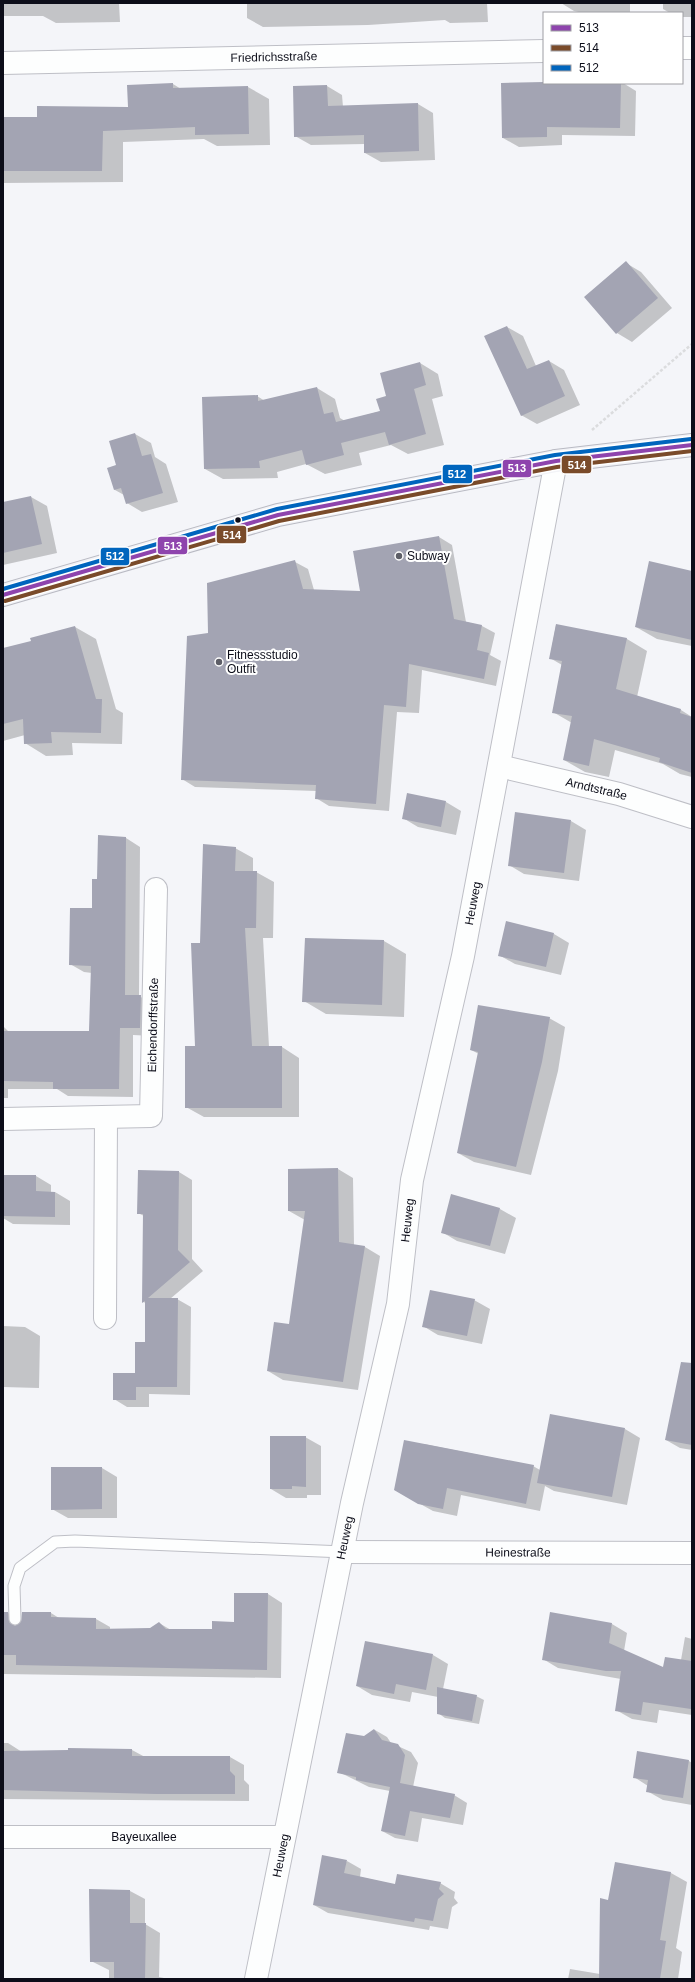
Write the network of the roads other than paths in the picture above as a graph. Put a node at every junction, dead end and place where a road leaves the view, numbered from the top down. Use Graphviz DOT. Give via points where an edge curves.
graph roads {
  1 [pos="543,52"];
  2 [pos="3,63"];
  3 [pos="692,446"];
  4 [pos="556,461"];
  5 [pos="3,595"];
  6 [pos="499,766"];
  7 [pos="692,817"];
  8 [pos="156,889"];
  9 [pos="106,1117"];
  10 [pos="3,1119"];
  11 [pos="105,1318"];
  12 [pos="344,1552"];
  13 [pos="692,1553"];
  14 [pos="15,1619"];
  15 [pos="3,1837"];
  16 [pos="284,1837"];
  17 [pos="256,1979"];
  1 -- 2 [label="street, Friedrichsstraße"];
  3 -- 4 [label="main road"];
  4 -- 5 [label="main road" via="278,515"];
  4 -- 6 [label="street, Heuweg"];
  6 -- 7 [label="street, Arndtstraße" via="619,794"];
  6 -- 12 [label="street, Heuweg" via="462,956 412,1180 398,1304 352,1504"];
  8 -- 9 [label="street, Eichendorffstraße" via="151,1116"];
  9 -- 10 [label="street, Eichendorffstraße"];
  9 -- 11 [label="street"];
  12 -- 13 [label="street, Heinestraße"];
  12 -- 14 [label="lane" via="55,1542 20,1568 14,1586"];
  12 -- 16 [label="street, Heuweg"];
  15 -- 16 [label="street, Bayeuxallee"];
  16 -- 17 [label="street, Heuweg"];
}
